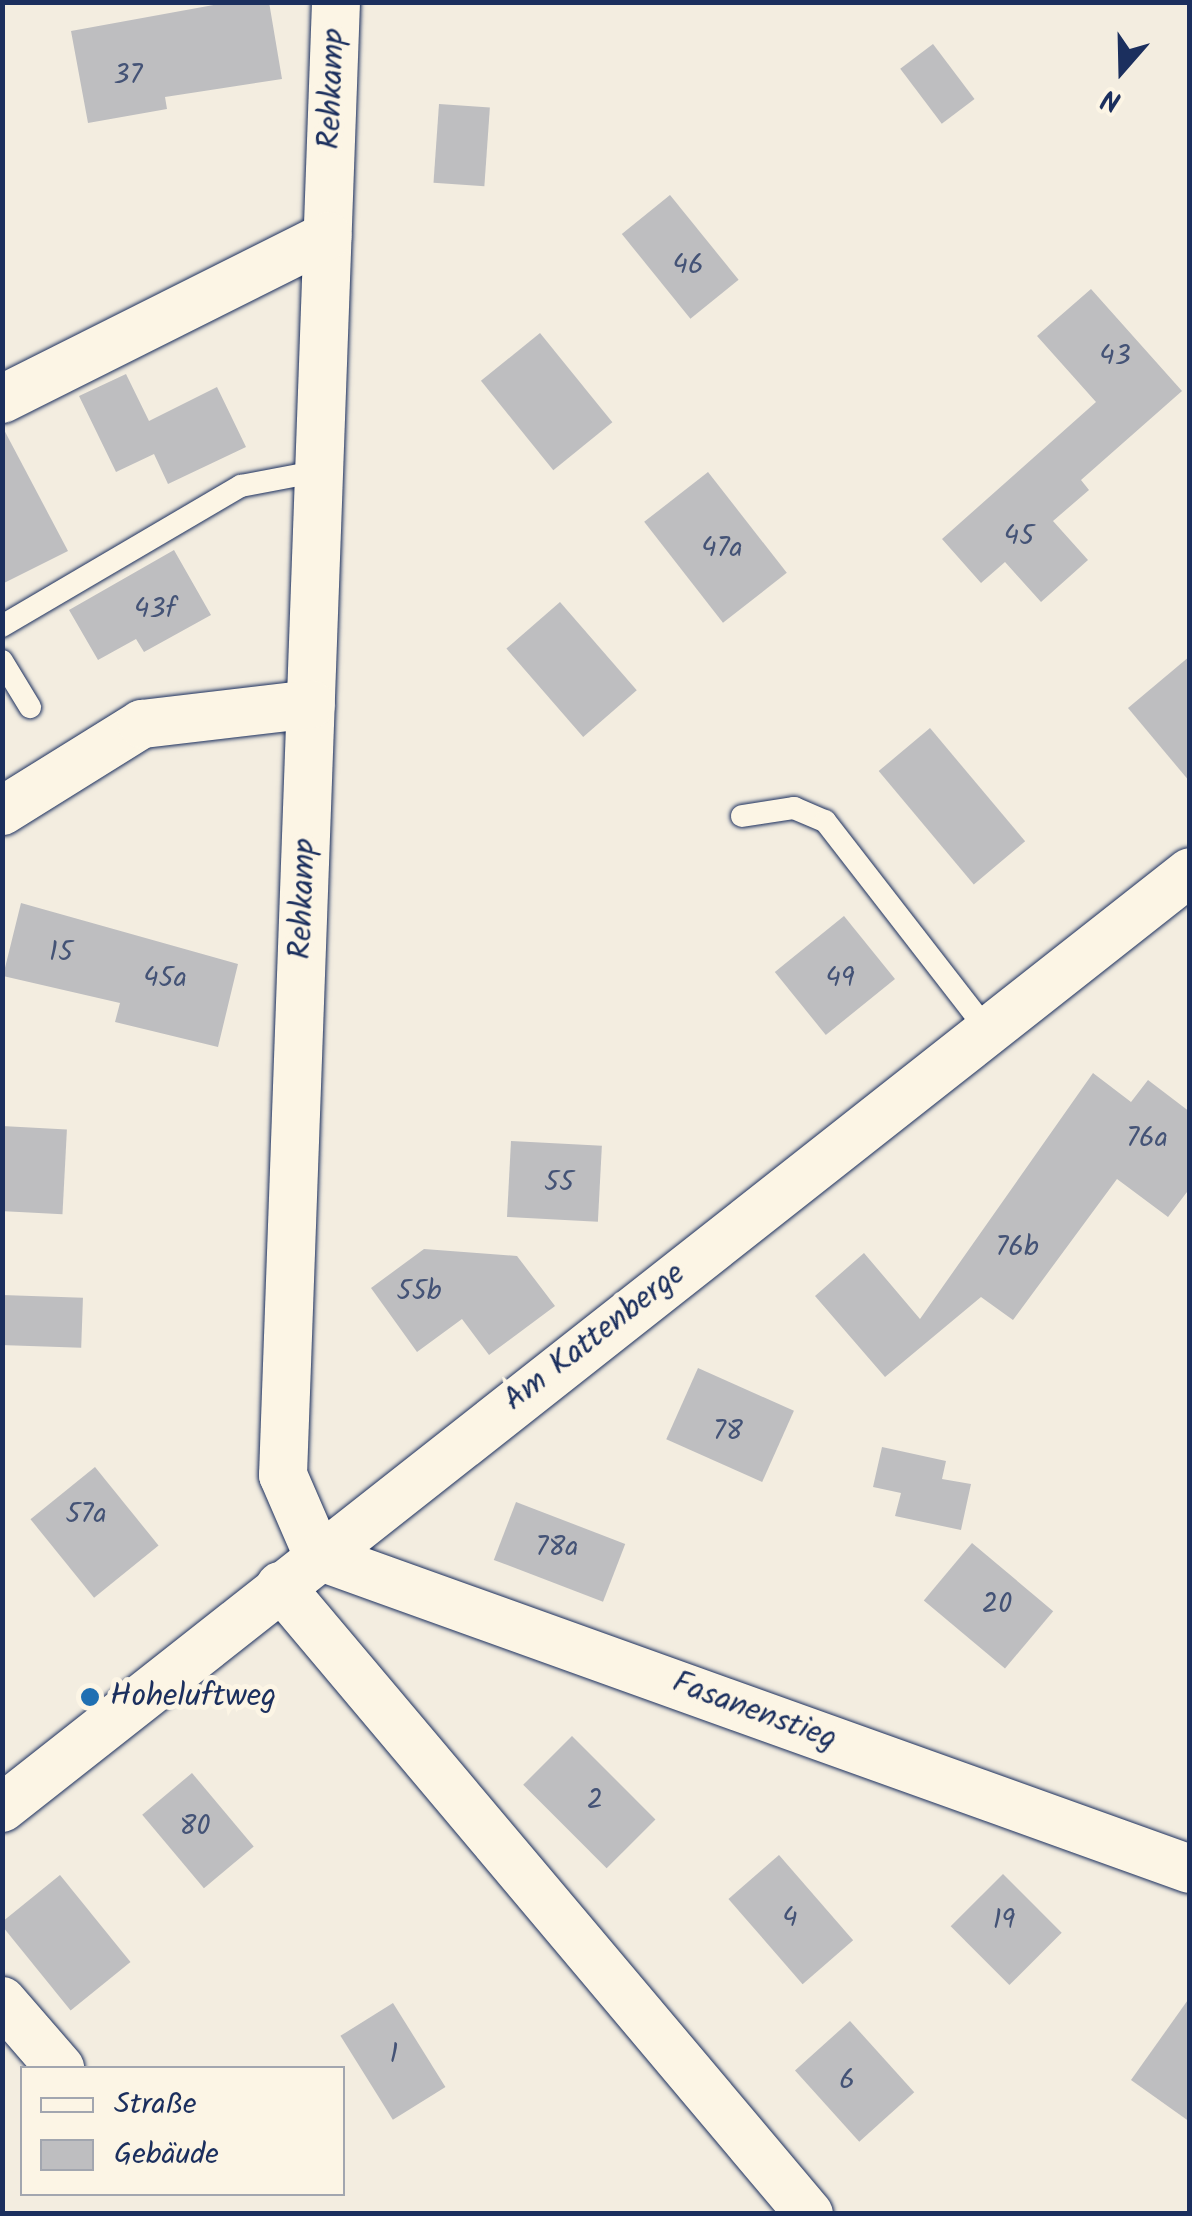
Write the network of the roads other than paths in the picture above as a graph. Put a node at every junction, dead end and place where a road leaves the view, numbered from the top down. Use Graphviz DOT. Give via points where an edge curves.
graph roads {
  1 [pos="336,2"];
  2 [pos="328,236"];
  3 [pos="2,399"];
  4 [pos="320,471"];
  5 [pos="2,626"];
  6 [pos="2,661"];
  7 [pos="311,704"];
  8 [pos="30,707"];
  9 [pos="2,811"];
  10 [pos="742,816"];
  11 [pos="1190,872"];
  12 [pos="987,1030"];
  13 [pos="318,1556"];
  14 [pos="280,1586"];
  15 [pos="2,1808"];
  16 [pos="1190,1869"];
  17 [pos="2,2001"];
  18 [pos="58,2066"];
  19 [pos="809,2214"];
  1 -- 2 [label="street, Rehkamp"];
  2 -- 3 [label="street"];
  2 -- 4 [label="street, Rehkamp"];
  4 -- 5 [label="lane" via="241,486"];
  4 -- 7 [label="street, Rehkamp"];
  6 -- 8 [label="lane"];
  7 -- 9 [label="street" via="142,724"];
  7 -- 13 [label="street, Rehkamp" via="284,1475"];
  10 -- 12 [label="lane" via="794,808 825,821"];
  11 -- 12 [label="street, Am Kattenberge"];
  12 -- 13 [label="street, Am Kattenberge"];
  13 -- 14 [label="street, Am Kattenberge"];
  13 -- 16 [label="street, Fasanenstieg"];
  14 -- 15 [label="street, Am Kattenberge"];
  14 -- 19 [label="street"];
  17 -- 18 [label="street"];
}
